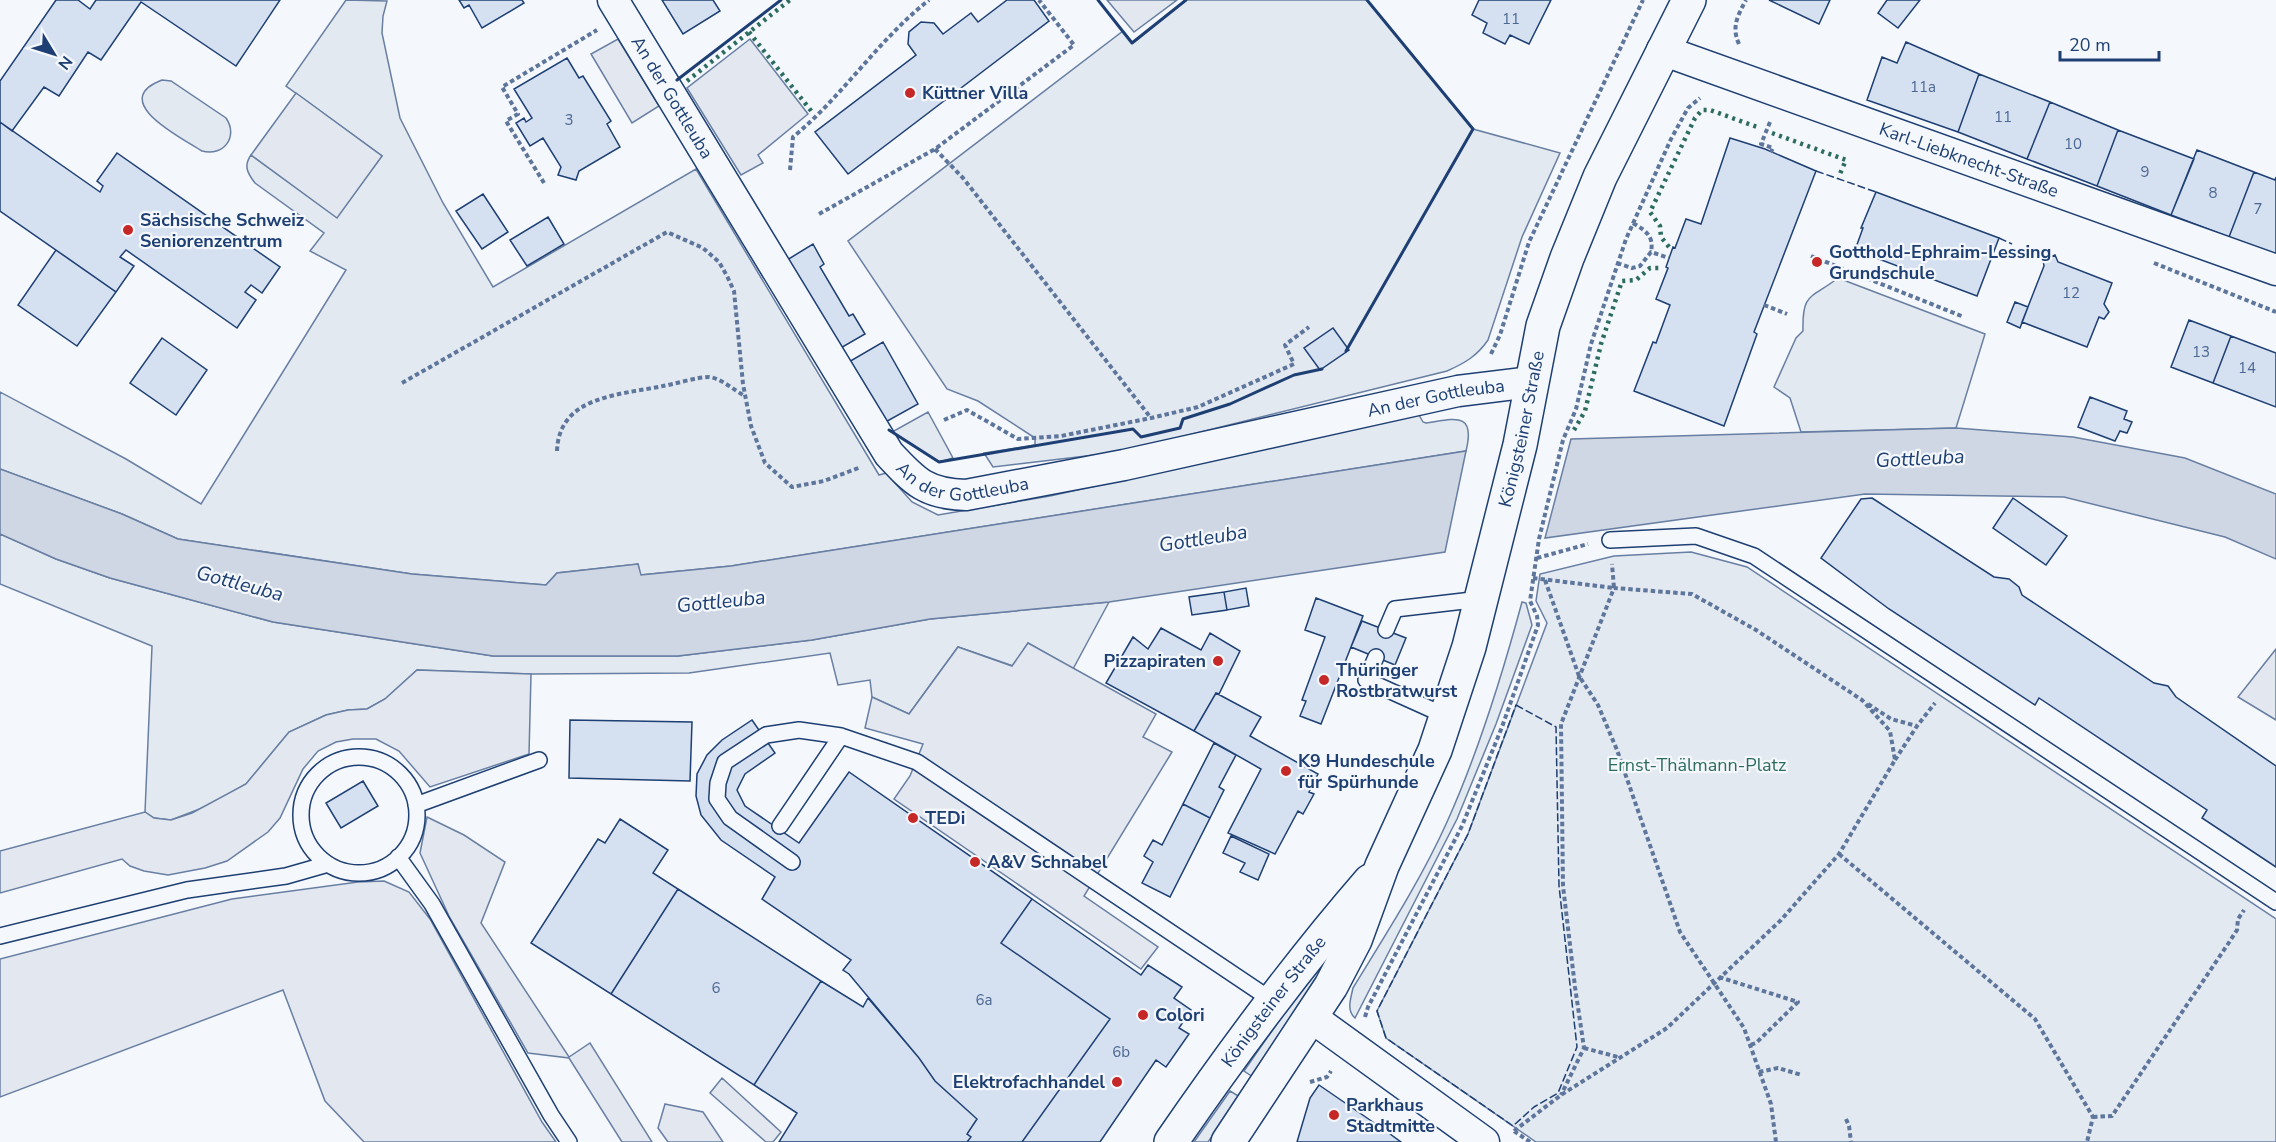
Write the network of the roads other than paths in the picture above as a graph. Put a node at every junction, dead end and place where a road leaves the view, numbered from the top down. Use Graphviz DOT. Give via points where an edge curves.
graph roads {
  1 [pos="1689,0"];
  2 [pos="618,7"];
  3 [pos="1662,50"];
  4 [pos="2276,270"];
  5 [pos="1531,382"];
  6 [pos="1610,540"];
  7 [pos="1481,599"];
  8 [pos="1386,630"];
  9 [pos="1376,657"];
  10 [pos="1446,716"];
  11 [pos="841,736"];
  12 [pos="539,760"];
  13 [pos="416,805"];
  14 [pos="780,826"];
  15 [pos="398,857"];
  16 [pos="792,862"];
  17 [pos="328,864"];
  18 [pos="1382,866"];
  19 [pos="2276,902"];
  20 [pos="0,936"];
  21 [pos="1273,1001"];
  22 [pos="1311,1017"];
  23 [pos="1477,1137"];
  24 [pos="569,1142"];
  25 [pos="1171,1142"];
  26 [pos="1228,1142"];
  1 -- 3 [label="main road, Königsteiner Straße"];
  2 -- 5 [label="street, An der Gottleuba" via="889,454 930,490 966,495 1124,465 1458,391"];
  3 -- 4 [label="street, Karl-Liebknecht-Straße"];
  3 -- 5 [label="main road, Königsteiner Straße" via="1600,177 1567,258 1543,326"];
  5 -- 7 [label="main road, Königsteiner Straße" via="1520,445"];
  6 -- 19 [label="lane" via="1696,536 1754,556"];
  7 -- 8 [label="lane" via="1395,609"];
  7 -- 10 [label="main road, Königsteiner Straße"];
  9 -- 10 [label="lane" via="1366,680"];
  10 -- 18 [label="main road, Königsteiner Straße"];
  11 -- 14 [label="lane"];
  11 -- 16 [label="lane" via="799,730 766,735 725,762 717,799 730,818"];
  11 -- 21 [label="lane" via="916,762"];
  12 -- 13 [label="lane"];
  13 -- 15 [label="lane" via="414,834"];
  13 -- 17 [label="lane" via="410,787 398,771 382,761 363,756 326,766 312,779 303,796 300,816 313,852"];
  15 -- 17 [label="lane" via="382,868 364,873 345,872"];
  15 -- 24 [label="lane" via="432,904"];
  17 -- 20 [label="lane" via="286,876 187,890"];
  18 -- 21 [label="main road, Königsteiner Straße"];
  18 -- 22 [label="main road, Königsteiner Straße" via="1355,940"];
  21 -- 25 [label="main road, Königsteiner Straße"];
  22 -- 23 [label="street"];
  22 -- 26 [label="main road, Königsteiner Straße"];
}
